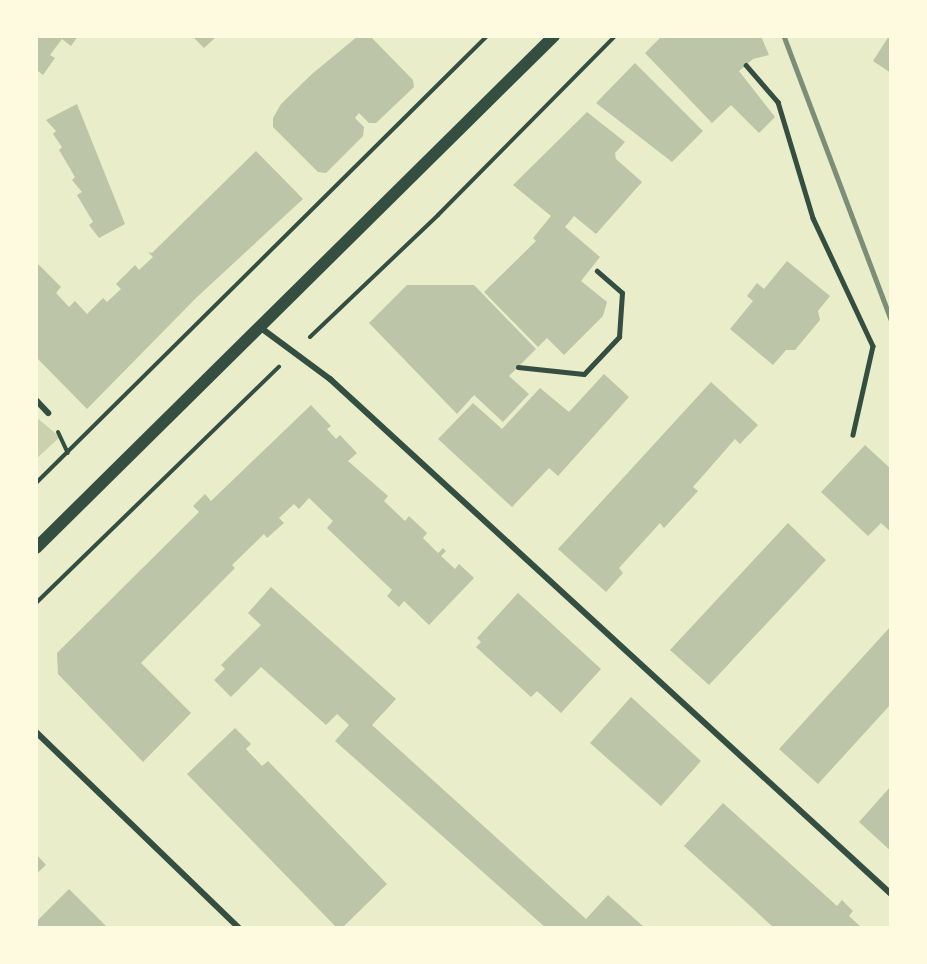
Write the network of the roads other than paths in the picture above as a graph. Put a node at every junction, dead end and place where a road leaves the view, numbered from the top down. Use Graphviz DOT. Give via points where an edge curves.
graph roads {
  1 [pos="554,36"];
  2 [pos="746,65"];
  3 [pos="597,272"];
  4 [pos="261,328"];
  5 [pos="518,367"];
  6 [pos="36,400"];
  7 [pos="48,413"];
  8 [pos="853,435"];
  9 [pos="36,548"];
  10 [pos="36,732"];
  11 [pos="891,894"];
  12 [pos="238,928"];
  1 -- 4 [label="main road"];
  2 -- 8 [label="lane" via="778,102 813,218 873,346"];
  3 -- 5 [label="lane" via="622,293 619,337 584,374"];
  4 -- 9 [label="main road"];
  4 -- 11 [label="street" via="330,379"];
  6 -- 7 [label="street"];
  10 -- 12 [label="street"];
}
